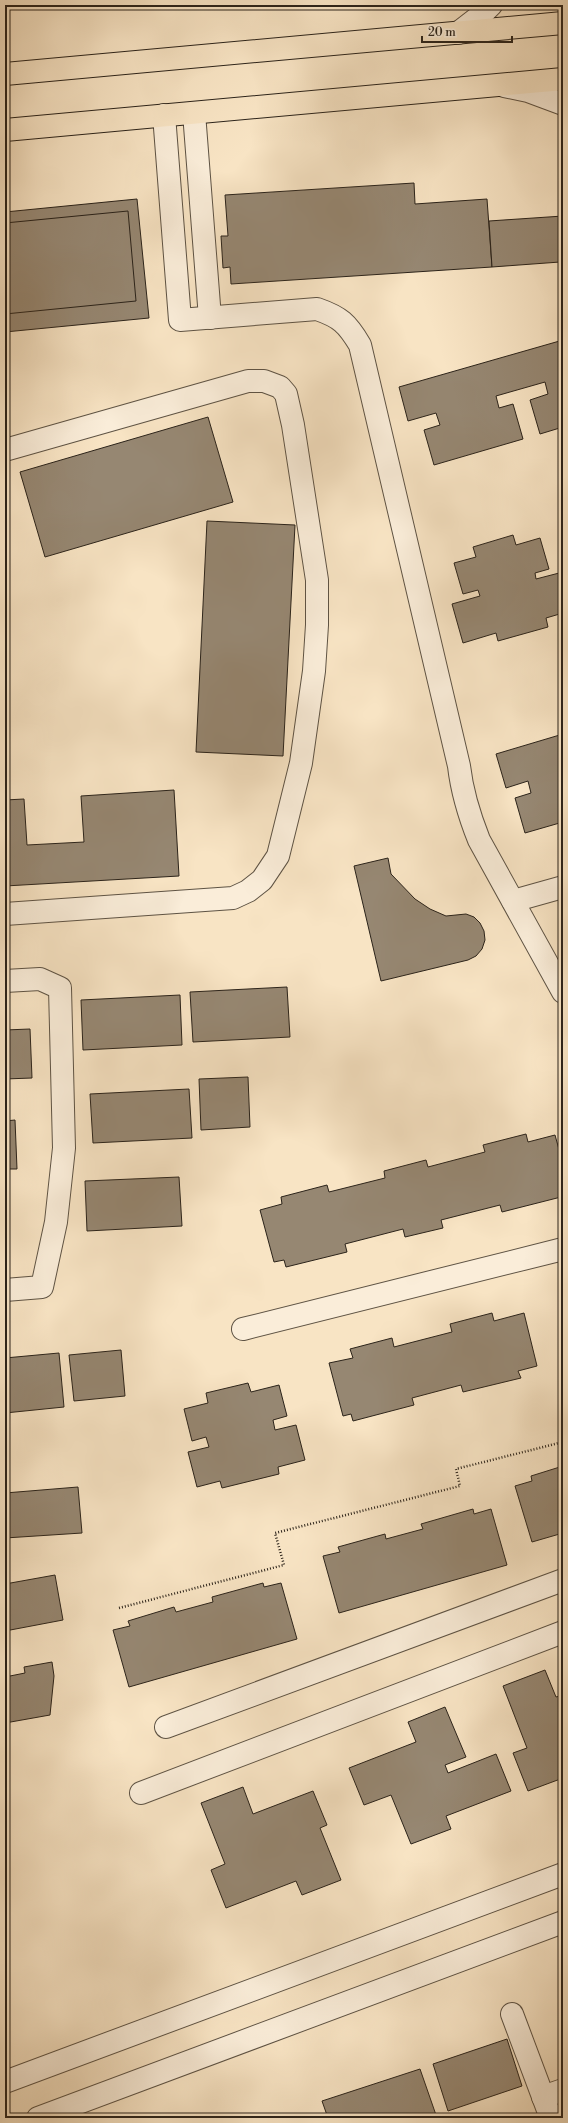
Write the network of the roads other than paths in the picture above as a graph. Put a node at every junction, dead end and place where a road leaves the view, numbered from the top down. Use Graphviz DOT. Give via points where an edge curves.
graph roads {
  1 [pos="491,5"];
  2 [pos="563,23"];
  3 [pos="458,33"];
  4 [pos="5,74"];
  5 [pos="563,79"];
  6 [pos="501,85"];
  7 [pos="563,104"];
  8 [pos="194,113"];
  9 [pos="164,116"];
  10 [pos="5,130"];
  11 [pos="210,318"];
  12 [pos="5,450"];
  13 [pos="563,888"];
  14 [pos="513,901"];
  15 [pos="5,914"];
  16 [pos="5,981"];
  17 [pos="563,992"];
  18 [pos="563,1249"];
  19 [pos="5,1290"];
  20 [pos="243,1328"];
  21 [pos="563,1580"];
  22 [pos="563,1632"];
  23 [pos="166,1727"];
  24 [pos="141,1792"];
  25 [pos="563,1874"];
  26 [pos="563,1922"];
  27 [pos="512,2014"];
  28 [pos="5,2082"];
  29 [pos="553,2093"];
  30 [pos="38,2118"];
  31 [pos="551,2118"];
  1 -- 3 [label="street"];
  2 -- 3 [label="main road"];
  3 -- 4 [label="main road"];
  5 -- 6 [label="main road"];
  6 -- 7 [label="street" via="528,91"];
  6 -- 8 [label="main road"];
  8 -- 9 [label="main road"];
  8 -- 11 [label="street"];
  9 -- 10 [label="main road"];
  9 -- 11 [label="street" via="180,320"];
  11 -- 14 [label="street" via="317,309 337,316 352,331 360,345 459,766 468,814 479,840"];
  12 -- 15 [label="street" via="248,381 264,380 280,387 286,394 317,580 314,671 302,763 278,856 262,880 233,898"];
  13 -- 14 [label="street"];
  14 -- 17 [label="street"];
  16 -- 19 [label="street" via="40,979 60,988 64,1148 56,1222 42,1287"];
  18 -- 20 [label="street"];
  21 -- 23 [label="street"];
  22 -- 24 [label="street"];
  25 -- 28 [label="street"];
  26 -- 30 [label="street"];
  27 -- 29 [label="street"];
  29 -- 31 [label="street"];
}
